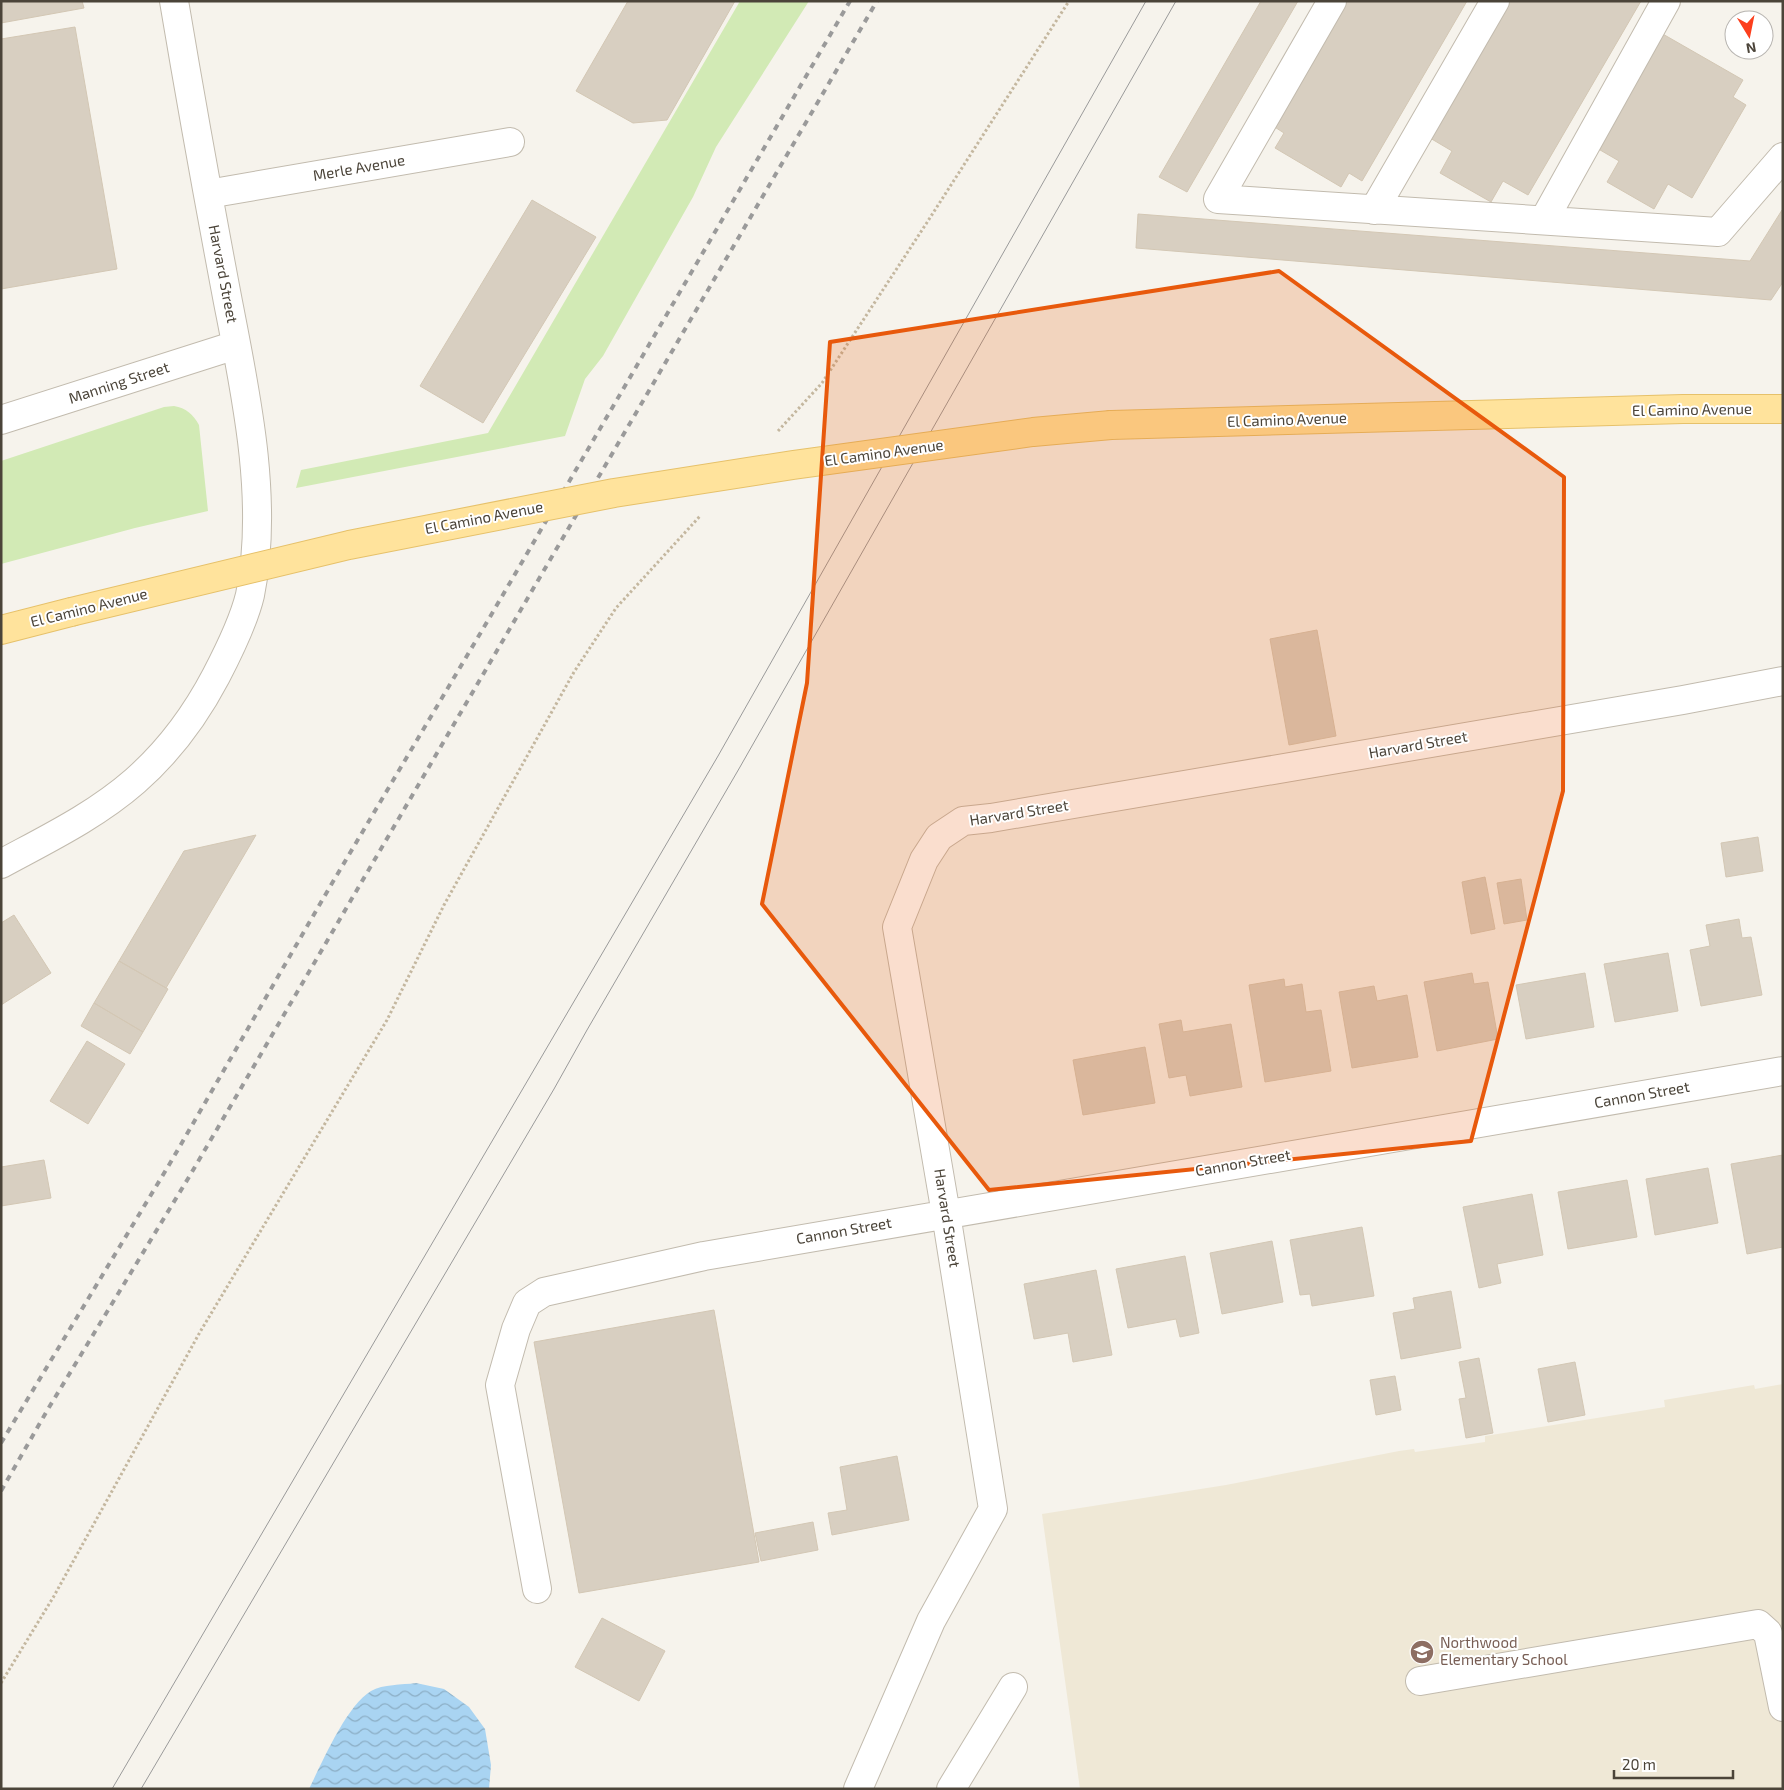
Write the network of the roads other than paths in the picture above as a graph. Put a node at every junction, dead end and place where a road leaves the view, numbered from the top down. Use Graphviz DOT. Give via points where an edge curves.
graph roads {
  1 [pos="174,1"];
  2 [pos="1332,1"];
  3 [pos="1495,1"];
  4 [pos="1666,1"];
  5 [pos="510,142"];
  6 [pos="1783,157"];
  7 [pos="208,194"];
  8 [pos="1374,210"];
  9 [pos="1544,220"];
  10 [pos="236,345"];
  11 [pos="1783,409"];
  12 [pos="1,420"];
  13 [pos="1,630"];
  14 [pos="1783,681"];
  15 [pos="1,864"];
  16 [pos="1783,1071"];
  17 [pos="946,1214"];
  18 [pos="537,1589"];
  19 [pos="1420,1681"];
  20 [pos="1013,1687"];
  21 [pos="1783,1707"];
  22 [pos="858,1789"];
  23 [pos="951,1789"];
  1 -- 7 [label="street, Harvard Street"];
  2 -- 8 [label="street" via="1218,199"];
  3 -- 8 [label="street"];
  4 -- 9 [label="street"];
  5 -- 7 [label="street, Merle Avenue"];
  6 -- 9 [label="street" via="1718,232"];
  7 -- 10 [label="street, Harvard Street"];
  8 -- 9 [label="street"];
  10 -- 12 [label="street, Manning Street"];
  10 -- 15 [label="street, Harvard Street" via="254,461 256,549 249,597 230,648 190,721 135,781 68,828"];
  11 -- 13 [label="main road, El Camino Avenue, bridge" via="1683,409 1111,426 1033,432 614,493 349,545"];
  14 -- 17 [label="street, Harvard Street" via="963,821 939,837 924,860 897,927"];
  16 -- 17 [label="street, Cannon Street"];
  17 -- 18 [label="street, Cannon Street" via="704,1256 544,1292 527,1303 500,1385"];
  17 -- 22 [label="street, Harvard Street" via="993,1509 931,1621"];
  19 -- 21 [label="street" via="1758,1624 1768,1633"];
  20 -- 23 [label="street"];
}
